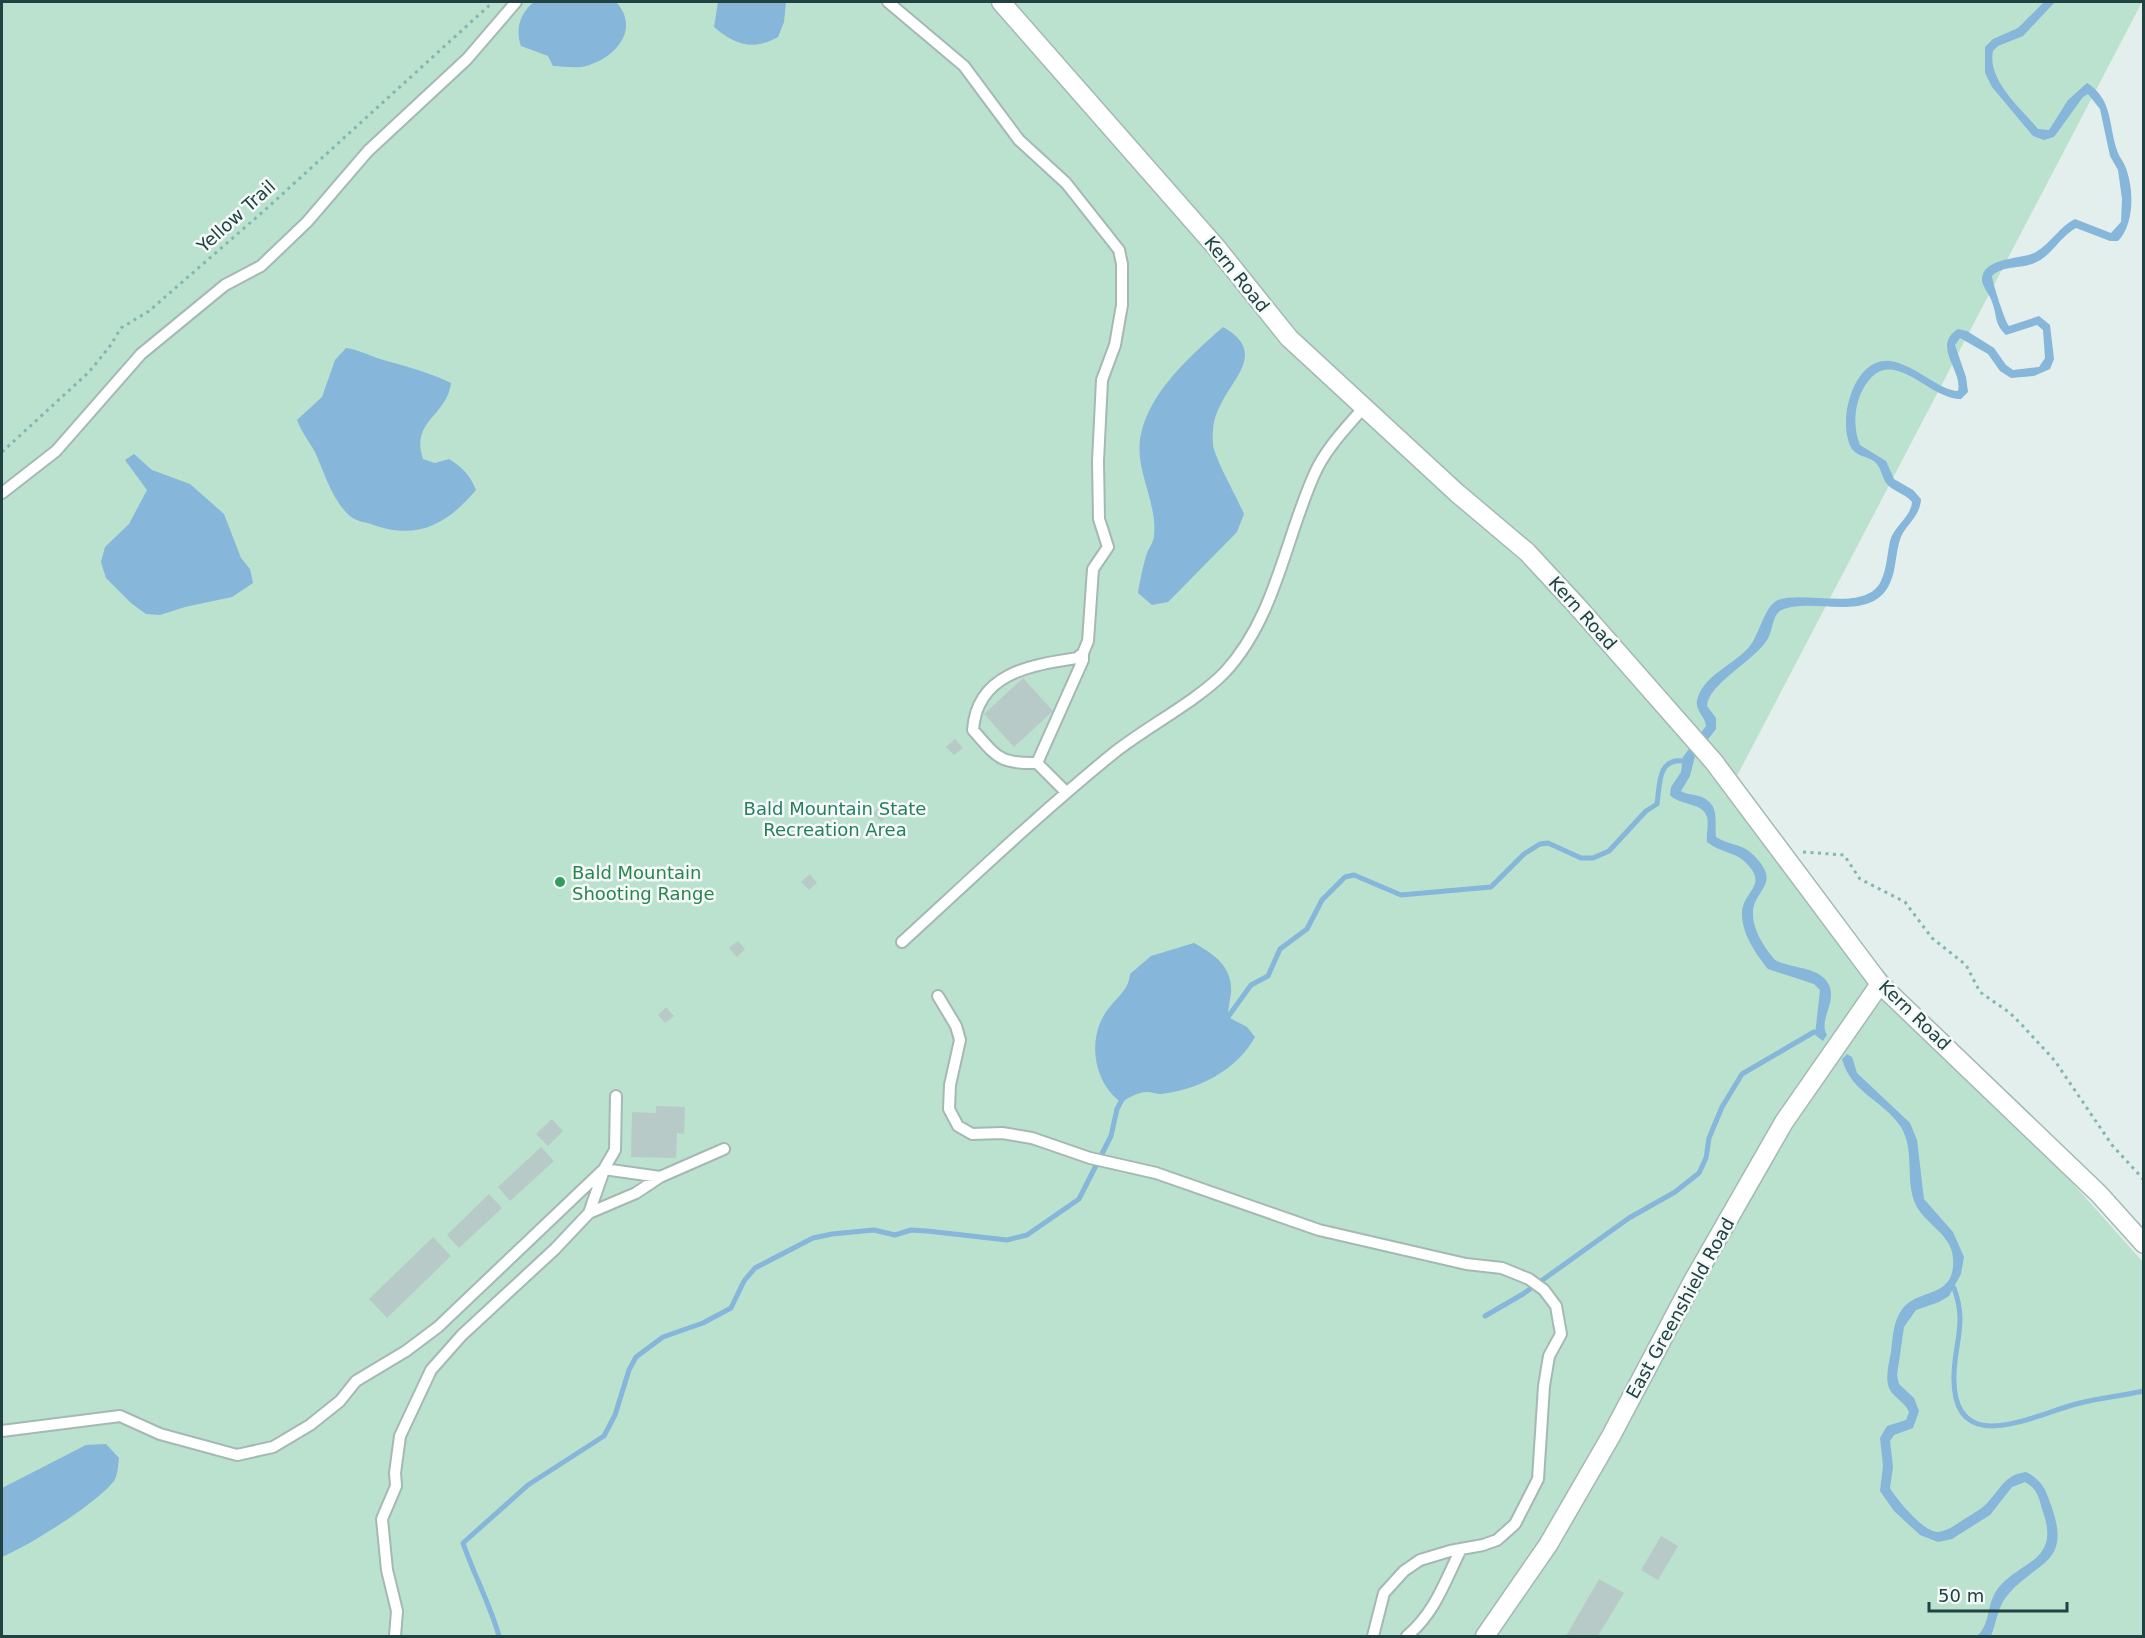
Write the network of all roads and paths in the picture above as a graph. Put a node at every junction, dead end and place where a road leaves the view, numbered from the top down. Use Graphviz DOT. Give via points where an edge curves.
graph roads {
  1 [pos="493,2"];
  2 [pos="516,2"];
  3 [pos="888,2"];
  4 [pos="1001,2"];
  5 [pos="1365,406"];
  6 [pos="2,452"];
  7 [pos="2,493"];
  8 [pos="1083,653"];
  9 [pos="1037,763"];
  10 [pos="1066,792"];
  11 [pos="1782,850"];
  12 [pos="902,942"];
  13 [pos="1880,984"];
  14 [pos="938,996"];
  15 [pos="616,1096"];
  16 [pos="724,1149"];
  17 [pos="604,1169"];
  18 [pos="660,1177"];
  19 [pos="2144,1180"];
  20 [pos="588,1214"];
  21 [pos="2144,1244"];
  22 [pos="2,1431"];
  23 [pos="1461,1549"];
  24 [pos="395,1636"];
  25 [pos="1373,1636"];
  26 [pos="1407,1636"];
  27 [pos="1485,1636"];
  1 -- 6 [label="path, Yellow Trail" via="258,216 149,311 121,328 89,372"];
  2 -- 7 [label="lane" via="467,59 368,152 307,222 261,266 225,285 141,354 56,451"];
  3 -- 8 [label="lane" via="964,66 1019,140 1066,183 1119,250 1122,305 1102,380 1099,440 1098,519 1108,547 1093,569 1088,641"];
  4 -- 5 [label="street, Kern Road" via="1216,247 1289,338"];
  5 -- 10 [label="lane" via="1315,472 1253,634 1224,672"];
  5 -- 11 [label="street, Kern Road" via="1457,493 1527,552 1714,762"];
  8 -- 9 [label="lane"];
  8 -- 9 [label="lane" via="1077,658 1031,665 1002,678 981,698 974,713 973,730 996,756 1013,764"];
  9 -- 10 [label="lane"];
  10 -- 12 [label="lane"];
  11 -- 13 [label="street, Kern Road"];
  11 -- 19 [label="path" via="1844,855 1860,879 1905,902 1938,944 1966,965 1980,992 2010,1013 2055,1061 2112,1145"];
  13 -- 21 [label="street, Kern Road" via="2091,1186"];
  13 -- 27 [label="street, East Greenshield Road" via="1784,1122 1548,1545"];
  14 -- 23 [label="lane" via="960,1040 949,1109 958,1126 972,1134 1032,1138 1090,1158 1156,1173 1319,1230 1466,1264 1502,1268 1545,1290 1556,1306 1561,1334 1550,1356 1544,1386 1538,1479 1508,1532 1483,1545"];
  15 -- 17 [label="lane" via="615,1150"];
  16 -- 18 [label="lane"];
  17 -- 18 [label="lane"];
  17 -- 20 [label="lane"];
  17 -- 22 [label="lane" via="438,1327 406,1352 356,1381 340,1401 310,1425 273,1447 237,1455 160,1434 120,1416"];
  18 -- 20 [label="lane" via="636,1193"];
  20 -- 24 [label="lane" via="462,1335 431,1370 416,1401 400,1436 396,1486 382,1519 387,1570 397,1611"];
  23 -- 25 [label="lane" via="1420,1560 1404,1571 1384,1593"];
  23 -- 26 [label="lane" via="1436,1604 1423,1623"];
}
